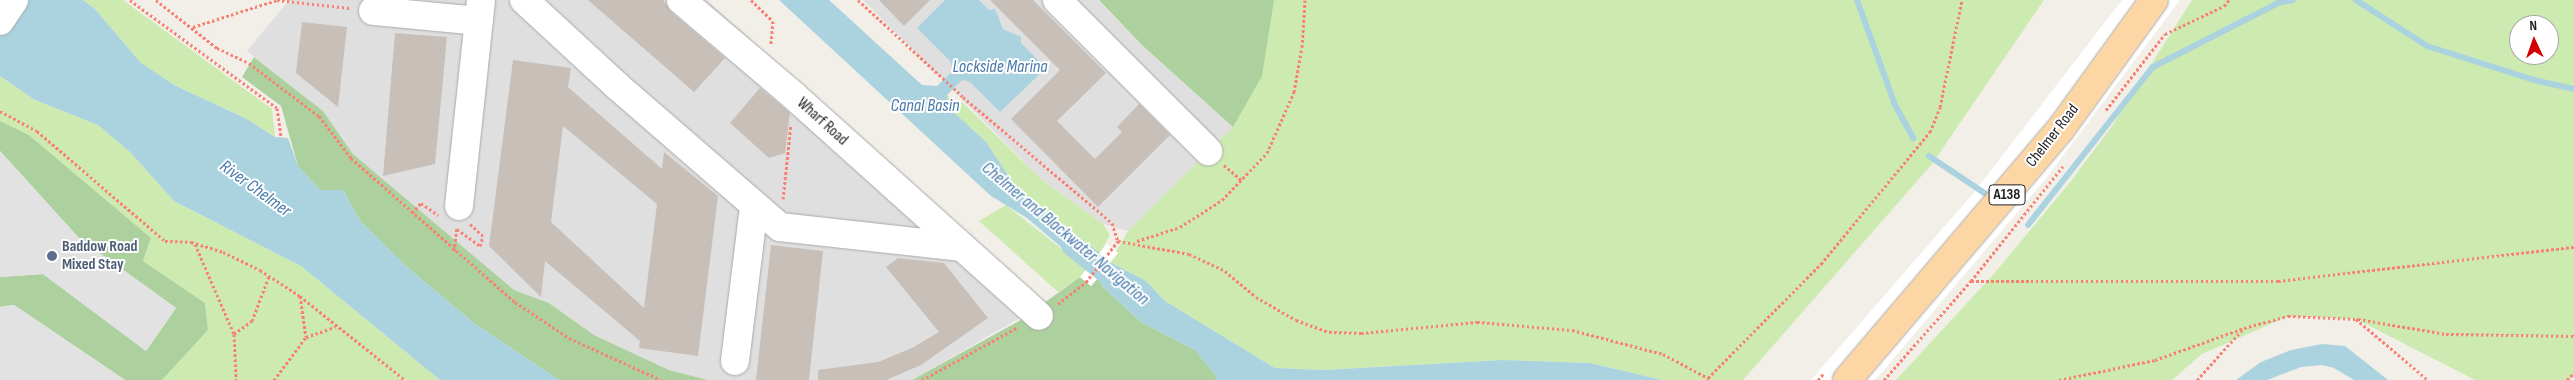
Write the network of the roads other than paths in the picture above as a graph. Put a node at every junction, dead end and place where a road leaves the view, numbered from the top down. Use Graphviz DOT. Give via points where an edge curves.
graph roads {
  1 [pos="14,0"];
  2 [pos="524,0"];
  3 [pos="681,0"];
  4 [pos="1057,0"];
  5 [pos="2154,0"];
  6 [pos="480,10"];
  7 [pos="373,11"];
  8 [pos="0,21"];
  9 [pos="1208,151"];
  10 [pos="459,206"];
  11 [pos="754,206"];
  12 [pos="960,247"];
  13 [pos="1039,316"];
  14 [pos="735,361"];
  15 [pos="1847,380"];
  1 -- 8 [label="street"];
  2 -- 11 [label="street"];
  3 -- 12 [label="street, Wharf Road" via="794,96"];
  4 -- 9 [label="street"];
  5 -- 15 [label="main road, Chelmer Road / A138" via="2060,130"];
  6 -- 7 [label="street"];
  6 -- 10 [label="street"];
  11 -- 12 [label="street" via="780,227"];
  11 -- 14 [label="street"];
  12 -- 13 [label="street, Wharf Road"];
}
